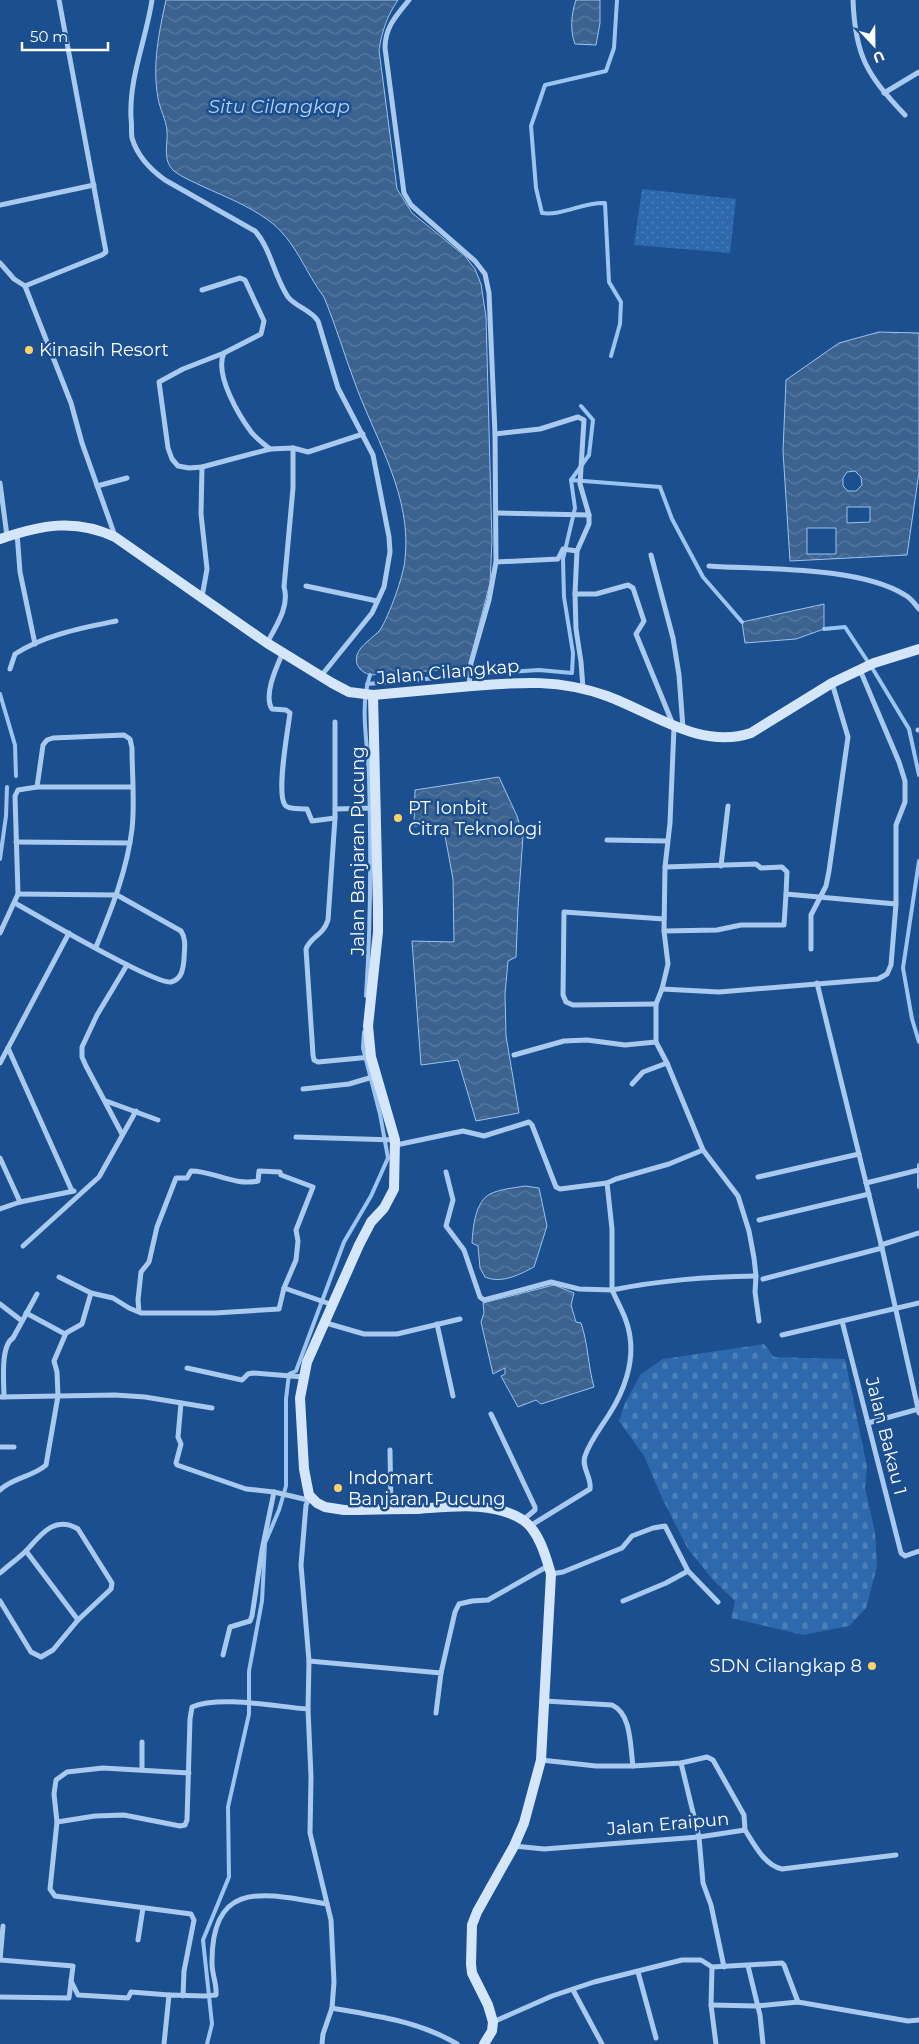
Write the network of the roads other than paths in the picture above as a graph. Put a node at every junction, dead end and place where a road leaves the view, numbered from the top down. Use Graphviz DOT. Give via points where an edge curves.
graph roads {
  1 [pos="59,0"];
  2 [pos="152,0"];
  3 [pos="409,0"];
  4 [pos="853,0"];
  5 [pos="919,72"];
  6 [pos="884,93"];
  7 [pos="905,115"];
  8 [pos="94,185"];
  9 [pos="0,205"];
  10 [pos="0,263"];
  11 [pos="25,286"];
  12 [pos="202,290"];
  13 [pos="224,353"];
  14 [pos="363,434"];
  15 [pos="495,434"];
  16 [pos="293,448"];
  17 [pos="270,449"];
  18 [pos="202,467"];
  19 [pos="127,478"];
  20 [pos="0,483"];
  21 [pos="97,486"];
  22 [pos="497,512"];
  23 [pos="589,515"];
  24 [pos="8,536"];
  25 [pos="116,537"];
  26 [pos="577,551"];
  27 [pos="651,555"];
  28 [pos="496,562"];
  29 [pos="709,566"];
  30 [pos="306,586"];
  31 [pos="575,594"];
  32 [pos="202,597"];
  33 [pos="377,601"];
  34 [pos="919,608"];
  35 [pos="116,621"];
  36 [pos="267,643"];
  37 [pos="35,644"];
  38 [pos="919,649"];
  39 [pos="283,652"];
  40 [pos="867,667"];
  41 [pos="10,669"];
  42 [pos="322,676"];
  43 [pos="832,683"];
  44 [pos="469,686"];
  45 [pos="583,688"];
  46 [pos="372,695"];
  47 [pos="335,722"];
  48 [pos="678,728"];
  49 [pos="37,787"];
  50 [pos="132,787"];
  51 [pos="728,806"];
  52 [pos="371,808"];
  53 [pos="335,809"];
  54 [pos="335,818"];
  55 [pos="607,840"];
  56 [pos="667,841"];
  57 [pos="16,842"];
  58 [pos="130,843"];
  59 [pos="721,866"];
  60 [pos="665,867"];
  61 [pos="18,894"];
  62 [pos="786,894"];
  63 [pos="117,895"];
  64 [pos="819,897"];
  65 [pos="15,903"];
  66 [pos="896,904"];
  67 [pos="664,919"];
  68 [pos="664,931"];
  69 [pos="0,933"];
  70 [pos="69,933"];
  71 [pos="96,947"];
  72 [pos="811,948"];
  73 [pos="127,965"];
  74 [pos="817,983"];
  75 [pos="662,989"];
  76 [pos="656,1004"];
  77 [pos="656,1042"];
  78 [pos="8,1048"];
  79 [pos="514,1055"];
  80 [pos="366,1057"];
  81 [pos="0,1063"];
  82 [pos="667,1063"];
  83 [pos="372,1077"];
  84 [pos="632,1084"];
  85 [pos="303,1089"];
  86 [pos="105,1101"];
  87 [pos="136,1111"];
  88 [pos="158,1120"];
  89 [pos="122,1134"];
  90 [pos="296,1137"];
  91 [pos="393,1142"];
  92 [pos="703,1150"];
  93 [pos="859,1154"];
  94 [pos="0,1158"];
  95 [pos="918,1170"];
  96 [pos="446,1172"];
  97 [pos="758,1177"];
  98 [pos="607,1183"];
  99 [pos="866,1183"];
  100 [pos="72,1191"];
  101 [pos="80,1193"];
  102 [pos="869,1194"];
  103 [pos="20,1202"];
  104 [pos="0,1209"];
  105 [pos="759,1220"];
  106 [pos="919,1232"];
  107 [pos="23,1246"];
  108 [pos="882,1246"];
  109 [pos="756,1276"];
  110 [pos="59,1277"];
  111 [pos="763,1279"];
  112 [pos="284,1288"];
  113 [pos="612,1290"];
  114 [pos="91,1293"];
  115 [pos="37,1294"];
  116 [pos="919,1303"];
  117 [pos="0,1304"];
  118 [pos="333,1305"];
  119 [pos="896,1308"];
  120 [pos="139,1312"];
  121 [pos="26,1313"];
  122 [pos="460,1318"];
  123 [pos="842,1320"];
  124 [pos="22,1321"];
  125 [pos="759,1321"];
  126 [pos="326,1323"];
  127 [pos="437,1324"];
  128 [pos="65,1334"];
  129 [pos="782,1334"];
  130 [pos="187,1368"];
  131 [pos="303,1377"];
  132 [pos="58,1396"];
  133 [pos="453,1396"];
  134 [pos="2,1397"];
  135 [pos="181,1403"];
  136 [pos="212,1408"];
  137 [pos="919,1410"];
  138 [pos="492,1414"];
  139 [pos="868,1423"];
  140 [pos="0,1447"];
  141 [pos="14,1447"];
  142 [pos="390,1450"];
  143 [pos="0,1490"];
  144 [pos="277,1493"];
  145 [pos="309,1498"];
  146 [pos="391,1509"];
  147 [pos="527,1523"];
  148 [pos="26,1551"];
  149 [pos="919,1551"];
  150 [pos="550,1570"];
  151 [pos="688,1571"];
  152 [pos="0,1573"];
  153 [pos="0,1601"];
  154 [pos="623,1601"];
  155 [pos="718,1602"];
  156 [pos="78,1620"];
  157 [pos="223,1655"];
  158 [pos="309,1662"];
  159 [pos="441,1673"];
  160 [pos="545,1701"];
  161 [pos="308,1709"];
  162 [pos="436,1713"];
  163 [pos="142,1742"];
  164 [pos="541,1760"];
  165 [pos="681,1762"];
  166 [pos="633,1766"];
  167 [pos="142,1768"];
  168 [pos="189,1772"];
  169 [pos="57,1822"];
  170 [pos="745,1830"];
  171 [pos="699,1837"];
  172 [pos="514,1846"];
  173 [pos="896,1855"];
  174 [pos="327,1904"];
  175 [pos="142,1908"];
  176 [pos="3,1926"];
  177 [pos="138,1940"];
  178 [pos="0,1960"];
  179 [pos="724,1966"];
  180 [pos="748,1966"];
  181 [pos="712,1967"];
  182 [pos="638,1972"];
  183 [pos="71,1981"];
  184 [pos="573,1990"];
  185 [pos="169,1995"];
  186 [pos="183,1996"];
  187 [pos="0,1997"];
  188 [pos="798,2002"];
  189 [pos="711,2006"];
  190 [pos="756,2006"];
  191 [pos="332,2008"];
  192 [pos="919,2020"];
  193 [pos="493,2022"];
  194 [pos="656,2038"];
  195 [pos="164,2044"];
  196 [pos="322,2044"];
  197 [pos="457,2044"];
  198 [pos="484,2044"];
  199 [pos="602,2044"];
  200 [pos="716,2044"];
  201 [pos="764,2044"];
  1 -- 8 [label="street"];
  2 -- 14 [label="street" via="134,71 130,102 132,138 152,170 165,180 255,230 290,300 311,313 318,322 338,388"];
  3 -- 15 [label="street" via="385,37 404,193 411,205 475,261 485,274 489,293"];
  4 -- 6 [label="street" via="858,45 867,70"];
  5 -- 6 [label="street"];
  6 -- 7 [label="street"];
  8 -- 9 [label="street"];
  8 -- 11 [label="street" via="106,252"];
  10 -- 11 [label="street"];
  11 -- 21 [label="street" via="72,403"];
  12 -- 13 [label="street" via="240,278 245,280 264,320 261,334"];
  13 -- 17 [label="street" via="221,367 236,410"];
  13 -- 18 [label="street" via="183,368 159,382 172,459 178,466"];
  14 -- 16 [label="street" via="308,452"];
  14 -- 33 [label="street" via="373,455 389,537 390,552 384,586"];
  15 -- 22 [label="street"];
  15 -- 23 [label="street" via="540,429 582,418 580,484"];
  16 -- 17 [label="street"];
  16 -- 36 [label="street" via="286,596"];
  17 -- 18 [label="street"];
  18 -- 32 [label="street" via="201,514 208,569"];
  19 -- 21 [label="street"];
  20 -- 24 [label="street"];
  21 -- 25 [label="street"];
  22 -- 23 [label="street"];
  22 -- 28 [label="street"];
  23 -- 26 [label="street" via="589,524"];
  24 -- 25 [label="street, Jalan Cilangkap" via="58,524 100,529"];
  24 -- 37 [label="street" via="20,572"];
  25 -- 32 [label="street, Jalan Cilangkap"];
  26 -- 28 [label="street" via="567,549 558,559"];
  26 -- 31 [label="street"];
  27 -- 48 [label="street" via="673,638 679,675"];
  28 -- 44 [label="street" via="471,664"];
  29 -- 34 [label="street" via="831,573 880,584 907,596"];
  30 -- 33 [label="street"];
  31 -- 45 [label="street"];
  31 -- 48 [label="street" via="596,594 628,585 633,588 644,621 636,634"];
  32 -- 36 [label="street, Jalan Cilangkap"];
  33 -- 42 [label="street" via="369,618"];
  35 -- 37 [label="street"];
  36 -- 39 [label="street, Jalan Cilangkap"];
  37 -- 41 [label="street" via="15,654"];
  38 -- 40 [label="street, Jalan Cilangkap"];
  39 -- 42 [label="street, Jalan Cilangkap"];
  39 -- 54 [label="street" via="273,676 269,702 272,709 290,713 281,786 284,804 288,808 307,809 312,821"];
  40 -- 43 [label="street, Jalan Cilangkap"];
  40 -- 66 [label="street" via="905,782 905,802 896,825"];
  42 -- 46 [label="street, Jalan Cilangkap" via="344,690"];
  43 -- 48 [label="street, Jalan Cilangkap" via="770,723 738,738"];
  43 -- 64 [label="street" via="848,737 829,871 826,886"];
  44 -- 45 [label="street, Jalan Cilangkap" via="536,682"];
  44 -- 46 [label="street, Jalan Cilangkap"];
  45 -- 48 [label="street, Jalan Cilangkap" via="624,702"];
  46 -- 52 [label="street, Jalan Banjaran Pucung"];
  47 -- 53 [label="street"];
  48 -- 56 [label="street"];
  49 -- 50 [label="street"];
  49 -- 50 [label="street" via="43,745 47,740 124,735 130,739 132,748"];
  49 -- 57 [label="street" via="18,790 15,796"];
  50 -- 58 [label="street"];
  51 -- 59 [label="street"];
  52 -- 53 [label="street"];
  52 -- 80 [label="street, Jalan Banjaran Pucung" via="378,909"];
  53 -- 54 [label="street"];
  54 -- 80 [label="street" via="328,920 306,949 313,1055 318,1062"];
  55 -- 56 [label="street"];
  56 -- 60 [label="street"];
  57 -- 58 [label="street"];
  57 -- 61 [label="street"];
  58 -- 63 [label="street"];
  59 -- 60 [label="street"];
  59 -- 62 [label="street" via="756,864 760,868 785,868"];
  60 -- 67 [label="street"];
  61 -- 63 [label="street"];
  61 -- 65 [label="street"];
  62 -- 64 [label="street"];
  62 -- 68 [label="street" via="784,925"];
  63 -- 71 [label="street"];
  63 -- 73 [label="street" via="181,931 185,940 183,971 172,982"];
  64 -- 66 [label="street"];
  64 -- 72 [label="street" via="811,915"];
  65 -- 69 [label="street"];
  65 -- 70 [label="street"];
  66 -- 74 [label="street" via="888,974 878,979"];
  67 -- 68 [label="street"];
  67 -- 76 [label="street" via="564,912 563,995 566,1002 573,1005"];
  68 -- 75 [label="street" via="668,964"];
  70 -- 71 [label="street"];
  70 -- 78 [label="street"];
  71 -- 73 [label="street"];
  73 -- 86 [label="street" via="97,1015 82,1048 82,1057"];
  74 -- 75 [label="street" via="719,992"];
  74 -- 93 [label="street"];
  75 -- 76 [label="street"];
  76 -- 77 [label="street"];
  77 -- 79 [label="street" via="625,1045 587,1040 564,1041"];
  77 -- 82 [label="street"];
  78 -- 81 [label="street"];
  78 -- 100 [label="street"];
  80 -- 83 [label="street, Jalan Banjaran Pucung"];
  82 -- 84 [label="street" via="643,1072"];
  82 -- 92 [label="street"];
  83 -- 85 [label="street" via="349,1084"];
  83 -- 91 [label="street, Jalan Banjaran Pucung"];
  86 -- 87 [label="street"];
  86 -- 89 [label="street"];
  87 -- 88 [label="street"];
  87 -- 89 [label="street"];
  89 -- 101 [label="street" via="99,1177"];
  90 -- 91 [label="street"];
  91 -- 98 [label="street" via="463,1131 487,1135 529,1122 556,1187"];
  91 -- 118 [label="street, Jalan Banjaran Pucung" via="394,1189 391,1199 371,1222"];
  92 -- 98 [label="street"];
  92 -- 109 [label="street" via="738,1196 749,1231"];
  93 -- 97 [label="street"];
  93 -- 99 [label="street"];
  94 -- 103 [label="street"];
  95 -- 99 [label="street"];
  96 -- 113 [label="street" via="453,1200 446,1226 464,1250 480,1297 484,1300 551,1282 579,1289"];
  98 -- 113 [label="street" via="612,1230"];
  99 -- 102 [label="street"];
  100 -- 101 [label="street"];
  100 -- 103 [label="street"];
  101 -- 107 [label="street"];
  102 -- 105 [label="street"];
  102 -- 108 [label="street"];
  103 -- 104 [label="street"];
  106 -- 108 [label="street"];
  108 -- 111 [label="street"];
  108 -- 119 [label="street"];
  109 -- 113 [label="street" via="698,1277"];
  109 -- 125 [label="street"];
  110 -- 114 [label="street"];
  112 -- 118 [label="street"];
  112 -- 120 [label="street" via="279,1309 215,1313"];
  112 -- 120 [label="street" via="296,1260 296,1230 313,1187 282,1176 280,1172 258,1171 258,1180 248,1183 191,1171 187,1178 176,1178 157,1227 149,1262 141,1272"];
  113 -- 147 [label="street" via="626,1318 630,1337 629,1372 619,1399 584,1458 590,1489"];
  114 -- 120 [label="street" via="113,1298"];
  114 -- 128 [label="street" via="82,1324"];
  115 -- 121 [label="street"];
  116 -- 119 [label="street"];
  117 -- 124 [label="street"];
  118 -- 126 [label="street, Jalan Banjaran Pucung"];
  119 -- 123 [label="street"];
  119 -- 137 [label="street"];
  121 -- 124 [label="street"];
  121 -- 128 [label="street"];
  122 -- 127 [label="street"];
  123 -- 129 [label="street"];
  123 -- 139 [label="street, Jalan Bakau 1"];
  124 -- 134 [label="street" via="6,1347"];
  126 -- 127 [label="street" via="364,1334 397,1334"];
  126 -- 131 [label="street, Jalan Banjaran Pucung"];
  127 -- 133 [label="street"];
  128 -- 132 [label="street" via="54,1361"];
  130 -- 131 [label="street" via="242,1380 250,1373"];
  131 -- 145 [label="street, Jalan Banjaran Pucung" via="300,1398 302,1451"];
  132 -- 134 [label="street"];
  132 -- 135 [label="street" via="116,1395"];
  132 -- 143 [label="street" via="46,1465"];
  135 -- 136 [label="street"];
  135 -- 144 [label="street" via="178,1437 181,1444 177,1466 246,1489"];
  137 -- 139 [label="street"];
  138 -- 147 [label="street" via="536,1507"];
  139 -- 149 [label="street, Jalan Bakau 1" via="902,1554"];
  140 -- 141 [label="street"];
  142 -- 146 [label="street"];
  144 -- 145 [label="street"];
  144 -- 157 [label="street" via="262,1550 252,1616 250,1621 230,1626"];
  145 -- 146 [label="street" via="326,1507 344,1510"];
  145 -- 158 [label="street" via="301,1565"];
  146 -- 147 [label="street" via="472,1506 504,1511"];
  147 -- 150 [label="street" via="544,1552"];
  148 -- 152 [label="street"];
  148 -- 156 [label="street"];
  148 -- 156 [label="street" via="49,1528 70,1524 78,1529 112,1582 111,1589"];
  150 -- 151 [label="street" via="563,1572 622,1548 632,1536 665,1526"];
  150 -- 159 [label="street" via="488,1600 459,1604"];
  150 -- 160 [label="street"];
  151 -- 154 [label="street"];
  151 -- 155 [label="street"];
  153 -- 156 [label="street" via="31,1652 41,1658"];
  158 -- 159 [label="street"];
  158 -- 161 [label="street"];
  159 -- 162 [label="street"];
  160 -- 164 [label="street"];
  160 -- 166 [label="street" via="619,1708 625,1717"];
  161 -- 168 [label="street" via="237,1702 207,1702 192,1707"];
  161 -- 174 [label="street" via="312,1777 310,1833"];
  163 -- 167 [label="street"];
  164 -- 166 [label="street"];
  164 -- 172 [label="street" via="524,1823"];
  165 -- 166 [label="street"];
  165 -- 170 [label="street" via="707,1756 713,1760 744,1815"];
  165 -- 171 [label="street"];
  167 -- 168 [label="street"];
  167 -- 169 [label="street" via="67,1772 56,1780"];
  168 -- 169 [label="street" via="185,1825 124,1815"];
  169 -- 175 [label="street" via="50,1889 53,1894"];
  170 -- 171 [label="street, Jalan Eraipun"];
  170 -- 173 [label="street, Jalan Eraipun" via="774,1868"];
  171 -- 172 [label="street, Jalan Eraipun" via="544,1849"];
  171 -- 179 [label="street" via="703,1883"];
  172 -- 193 [label="street" via="481,1903 472,1930 472,1973"];
  174 -- 186 [label="street" via="274,1896 244,1897 229,1904 214,1936 212,1966 216,1995"];
  174 -- 191 [label="street" via="332,1920"];
  175 -- 177 [label="street"];
  175 -- 186 [label="street" via="193,1916"];
  176 -- 178 [label="street"];
  178 -- 183 [label="street" via="73,1966"];
  179 -- 180 [label="street"];
  179 -- 181 [label="street"];
  180 -- 188 [label="street" via="784,1965"];
  180 -- 190 [label="street"];
  181 -- 182 [label="street" via="695,1959"];
  181 -- 189 [label="street"];
  182 -- 184 [label="street"];
  182 -- 194 [label="street"];
  183 -- 185 [label="street" via="78,1996 128,1998 131,1992"];
  183 -- 187 [label="street" via="69,1998"];
  184 -- 193 [label="street"];
  184 -- 199 [label="street"];
  185 -- 186 [label="street"];
  185 -- 195 [label="street"];
  188 -- 190 [label="street"];
  188 -- 192 [label="street" via="908,2021"];
  189 -- 190 [label="street"];
  189 -- 200 [label="street"];
  190 -- 201 [label="street"];
  191 -- 196 [label="street"];
  191 -- 197 [label="street" via="411,2024 441,2034"];
  193 -- 198 [label="street"];
}
